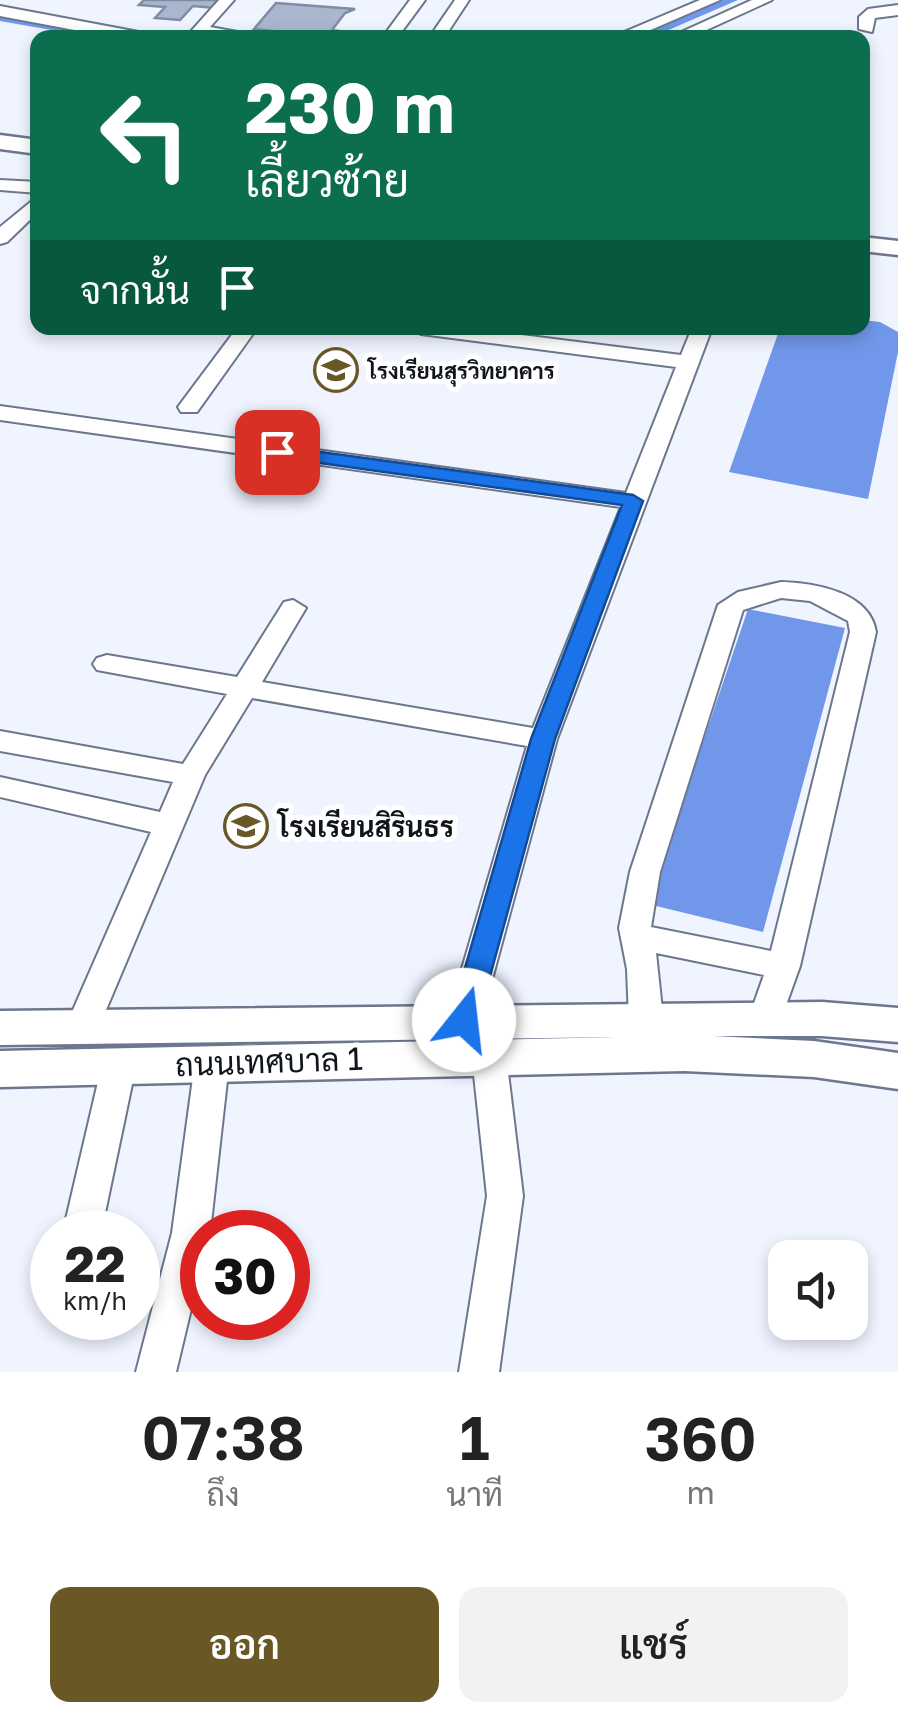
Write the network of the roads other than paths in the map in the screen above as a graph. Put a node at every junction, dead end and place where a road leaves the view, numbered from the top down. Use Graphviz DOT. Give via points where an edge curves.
graph roads {
  1 [pos="228,0"];
  2 [pos="418,0"];
  3 [pos="449,0"];
  4 [pos="462,0"];
  5 [pos="713,0"];
  6 [pos="765,0"];
  7 [pos="898,10"];
  8 [pos="0,11"];
  9 [pos="867,29"];
  10 [pos="101,30"];
  11 [pos="200,30"];
  12 [pos="395,30"];
  13 [pos="441,30"];
  14 [pos="637,30"];
  15 [pos="694,30"];
  16 [pos="0,142"];
  17 [pos="30,145"];
  18 [pos="0,185"];
  19 [pos="30,187"];
  20 [pos="30,209"];
  21 [pos="0,238"];
  22 [pos="870,245"];
  23 [pos="898,248"];
  24 [pos="241,335"];
  25 [pos="476,335"];
  26 [pos="699,335"];
  27 [pos="688,362"];
  28 [pos="188,406"];
  29 [pos="0,413"];
  30 [pos="633,501"];
  31 [pos="293,608"];
  32 [pos="107,664"];
  33 [pos="243,690"];
  34 [pos="543,739"];
  35 [pos="0,741"];
  36 [pos="191,775"];
  37 [pos="0,787"];
  38 [pos="169,826"];
  39 [pos="637,938"];
  40 [pos="784,966"];
  41 [pos="464,1020"];
  42 [pos="646,1020"];
  43 [pos="765,1020"];
  44 [pos="898,1024"];
  45 [pos="83,1026"];
  46 [pos="0,1028"];
  47 [pos="489,1056"];
  48 [pos="212,1063"];
  49 [pos="119,1066"];
  50 [pos="0,1069"];
  51 [pos="898,1071"];
  52 [pos="87,1210"];
  53 [pos="156,1372"];
  54 [pos="479,1372"];
  1 -- 11 [label="street"];
  2 -- 12 [label="street"];
  3 -- 4 [label="street"];
  4 -- 13 [label="street"];
  5 -- 14 [label="street"];
  6 -- 15 [label="street"];
  7 -- 9 [label="street" via="873,12"];
  8 -- 10 [label="street"];
  16 -- 17 [label="main road"];
  18 -- 19 [label="street"];
  20 -- 21 [label="street"];
  22 -- 23 [label="main road"];
  24 -- 28 [label="street"];
  25 -- 27 [label="street"];
  26 -- 27 [label="street"];
  27 -- 30 [label="street"];
  29 -- 30 [label="street"];
  30 -- 34 [label="street"];
  31 -- 33 [label="street"];
  32 -- 33 [label="street"];
  33 -- 34 [label="street"];
  33 -- 36 [label="street"];
  34 -- 41 [label="street"];
  35 -- 36 [label="street"];
  36 -- 38 [label="street"];
  37 -- 38 [label="street"];
  38 -- 45 [label="street"];
  39 -- 40 [label="street"];
  39 -- 40 [label="street" via="645,872 731,605 765,592 819,594 846,605 861,618 863,632"];
  39 -- 42 [label="street"];
  40 -- 43 [label="street"];
  41 -- 42 [label="main road, ถนนเทศบาล 1"];
  41 -- 45 [label="main road, ถนนเทศบาล 1"];
  42 -- 43 [label="main road, ถนนเทศบาล 1"];
  43 -- 44 [label="main road, ถนนเทศบาล 1"];
  45 -- 46 [label="main road, ถนนเทศบาล 1"];
  47 -- 48 [label="main road, ถนนเทศบาล 1"];
  47 -- 51 [label="main road, ถนนเทศบาล 1" via="684,1053"];
  47 -- 54 [label="street" via="505,1196"];
  48 -- 49 [label="main road, ถนนเทศบาล 1"];
  48 -- 53 [label="street" via="191,1234"];
  49 -- 50 [label="main road, ถนนเทศบาล 1"];
  49 -- 52 [label="street"];
}
